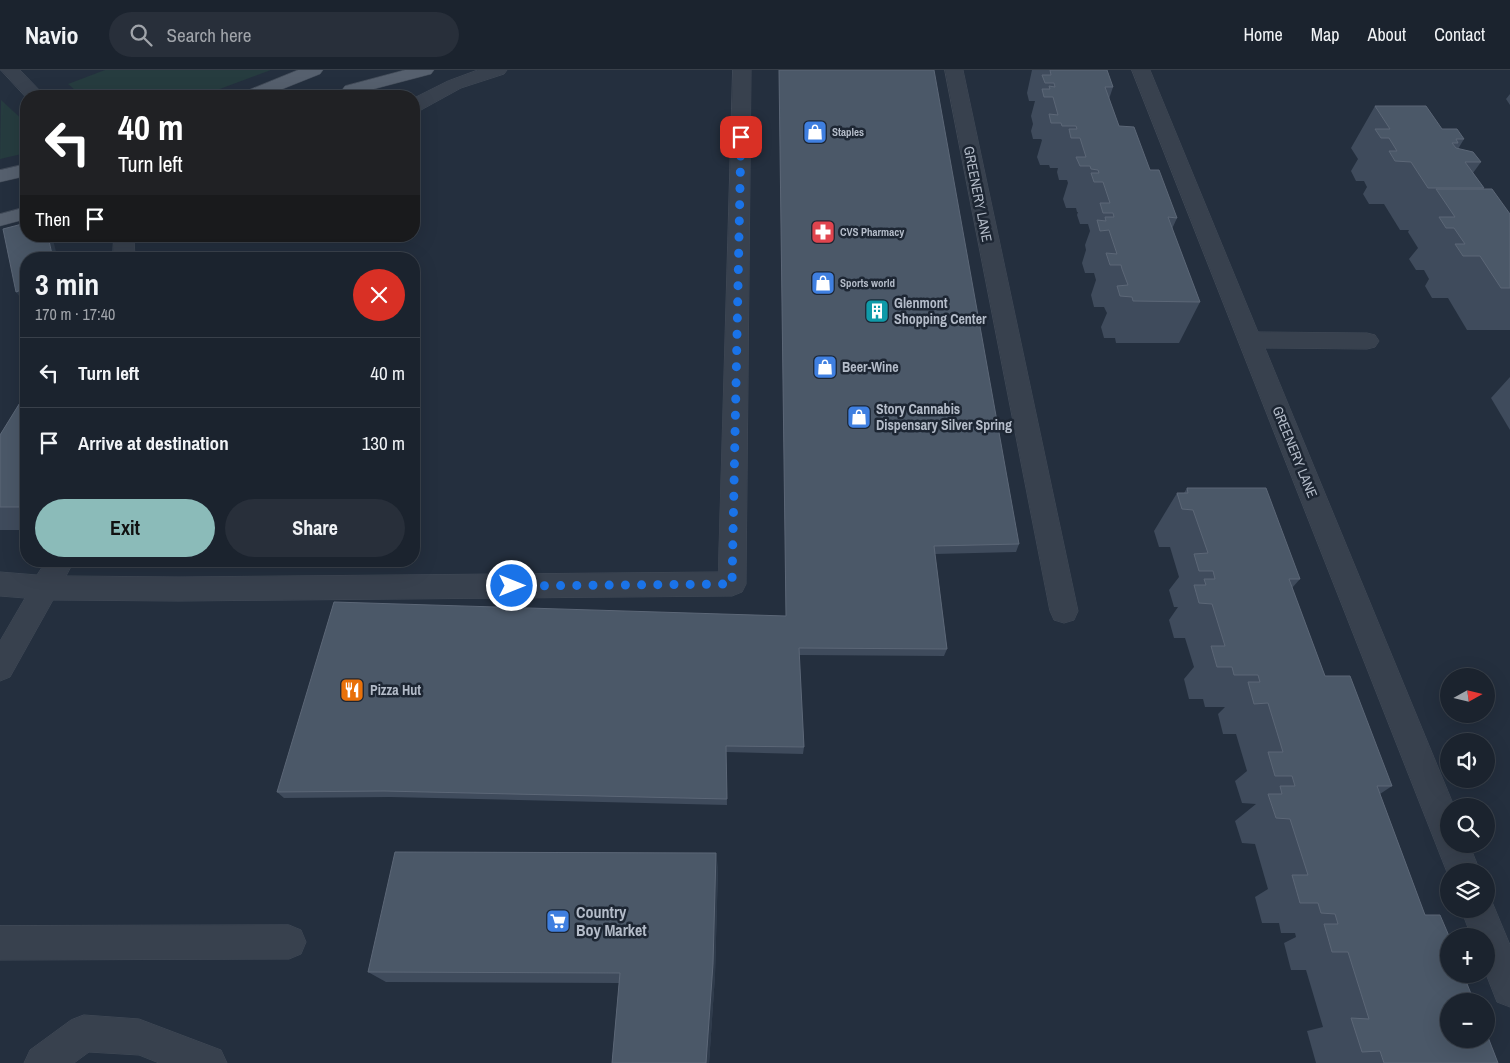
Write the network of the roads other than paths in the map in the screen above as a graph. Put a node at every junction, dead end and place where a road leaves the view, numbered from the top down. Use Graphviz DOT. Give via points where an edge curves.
graph roads {
  1 [pos="10,70"];
  2 [pos="314,70"];
  3 [pos="391,70"];
  4 [pos="425,70"];
  5 [pos="498,70"];
  6 [pos="742,70"];
  7 [pos="954,70"];
  8 [pos="1141,70"];
  9 [pos="30,90"];
  10 [pos="265,90"];
  11 [pos="350,90"];
  12 [pos="355,90"];
  13 [pos="420,103"];
  14 [pos="20,171"];
  15 [pos="0,176"];
  16 [pos="20,215"];
  17 [pos="0,220"];
  18 [pos="1250,340"];
  19 [pos="1368,341"];
  20 [pos="57,567"];
  21 [pos="0,584"];
  22 [pos="46,588"];
  23 [pos="1064,611"];
  24 [pos="0,668"];
  25 [pos="1440,812"];
  26 [pos="1482,918"];
  27 [pos="289,942"];
  28 [pos="0,943"];
  29 [pos="1510,989"];
  30 [pos="42,1063"];
  31 [pos="208,1063"];
  1 -- 9 [label="street"];
  2 -- 10 [label="main road"];
  3 -- 11 [label="main road"];
  4 -- 12 [label="main road"];
  5 -- 13 [label="street" via="447,87"];
  6 -- 22 [label="street" via="732,584"];
  7 -- 23 [label="street, GREENERY LANE"];
  8 -- 18 [label="street, GREENERY LANE"];
  14 -- 15 [label="main road"];
  16 -- 17 [label="main road"];
  18 -- 19 [label="street"];
  18 -- 25 [label="street, GREENERY LANE"];
  20 -- 22 [label="street"];
  21 -- 22 [label="street"];
  22 -- 24 [label="street"];
  26 -- 29 [label="street"];
  27 -- 28 [label="street"];
  30 -- 31 [label="street" via="84,1033 139,1037"];
}
